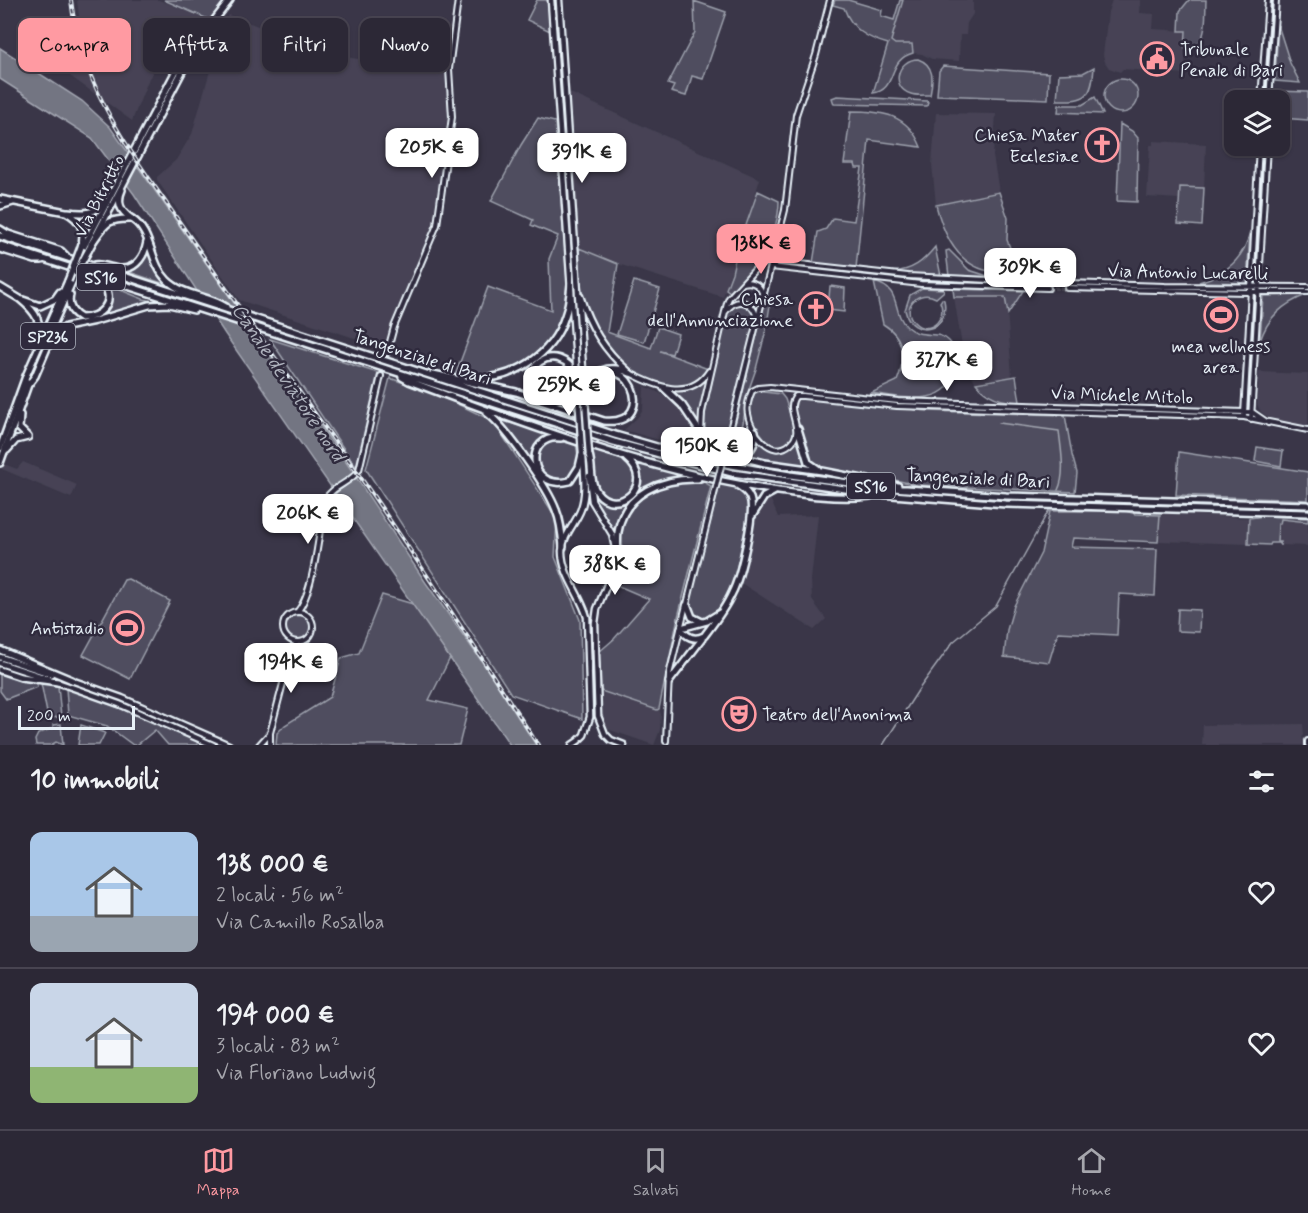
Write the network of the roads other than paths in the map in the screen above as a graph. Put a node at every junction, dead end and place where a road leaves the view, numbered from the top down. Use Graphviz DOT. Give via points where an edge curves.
graph roads {
  1 [pos="230,0"];
  2 [pos="458,0"];
  3 [pos="551,0"];
  4 [pos="559,0"];
  5 [pos="830,0"];
  6 [pos="1268,0"];
  7 [pos="1276,0"];
  8 [pos="1267,14"];
  9 [pos="1275,15"];
  10 [pos="1263,90"];
  11 [pos="1270,90"];
  12 [pos="145,136"];
  13 [pos="1258,156"];
  14 [pos="1266,156"];
  15 [pos="0,199"];
  16 [pos="17,202"];
  17 [pos="0,206"];
  18 [pos="66,212"];
  19 [pos="105,212"];
  20 [pos="132,219"];
  21 [pos="0,229"];
  22 [pos="778,235"];
  23 [pos="0,236"];
  24 [pos="147,240"];
  25 [pos="91,244"];
  26 [pos="0,247"];
  27 [pos="84,249"];
  28 [pos="70,258"];
  29 [pos="773,261"];
  30 [pos="760,264"];
  31 [pos="90,265"];
  32 [pos="771,267"];
  33 [pos="76,271"];
  34 [pos="70,281"];
  35 [pos="571,284"];
  36 [pos="741,284"];
  37 [pos="1104,284"];
  38 [pos="0,286"];
  39 [pos="1165,286"];
  40 [pos="1308,287"];
  41 [pos="578,288"];
  42 [pos="1104,290"];
  43 [pos="1251,290"];
  44 [pos="1258,290"];
  45 [pos="1161,291"];
  46 [pos="1308,292"];
  47 [pos="763,297"];
  48 [pos="199,298"];
  49 [pos="20,299"];
  50 [pos="202,310"];
  51 [pos="724,314"];
  52 [pos="758,318"];
  53 [pos="387,353"];
  54 [pos="712,368"];
  55 [pos="396,372"];
  56 [pos="419,373"];
  57 [pos="630,373"];
  58 [pos="381,376"];
  59 [pos="577,377"];
  60 [pos="457,378"];
  61 [pos="28,385"];
  62 [pos="664,388"];
  63 [pos="22,392"];
  64 [pos="585,392"];
  65 [pos="545,401"];
  66 [pos="971,407"];
  67 [pos="484,410"];
  68 [pos="1252,412"];
  69 [pos="1244,414"];
  70 [pos="1251,419"];
  71 [pos="1268,423"];
  72 [pos="798,429"];
  73 [pos="1308,430"];
  74 [pos="755,431"];
  75 [pos="701,432"];
  76 [pos="576,441"];
  77 [pos="0,448"];
  78 [pos="611,452"];
  79 [pos="586,455"];
  80 [pos="735,457"];
  81 [pos="0,464"];
  82 [pos="822,471"];
  83 [pos="711,479"];
  84 [pos="736,484"];
  85 [pos="905,489"];
  86 [pos="777,490"];
  87 [pos="880,494"];
  88 [pos="1308,504"];
  89 [pos="1308,513"];
  90 [pos="751,520"];
  91 [pos="562,547"];
  92 [pos="612,573"];
  93 [pos="304,602"];
  94 [pos="687,604"];
  95 [pos="297,612"];
  96 [pos="720,613"];
  97 [pos="306,614"];
  98 [pos="702,622"];
  99 [pos="681,628"];
  100 [pos="704,636"];
  101 [pos="289,639"];
  102 [pos="298,642"];
  103 [pos="292,649"];
  104 [pos="0,650"];
  105 [pos="0,657"];
  106 [pos="0,663"];
  107 [pos="0,670"];
  108 [pos="72,680"];
  109 [pos="58,682"];
  110 [pos="669,682"];
  111 [pos="270,733"];
  112 [pos="666,741"];
  113 [pos="213,745"];
  114 [pos="229,745"];
  115 [pos="259,745"];
  116 [pos="270,745"];
  117 [pos="572,745"];
  118 [pos="624,745"];
  1 -- 12 [label="main road, Via Bitritto" via="186,64"];
  2 -- 53 [label="street" via="449,69 452,117 437,225"];
  3 -- 35 [label="main road"];
  4 -- 41 [label="main road"];
  5 -- 22 [label="street" via="796,115 785,210"];
  6 -- 8 [label="street"];
  7 -- 9 [label="street"];
  8 -- 9 [label="street"];
  8 -- 10 [label="street"];
  9 -- 11 [label="street"];
  12 -- 18 [label="main road" via="135,142 100,207 87,214"];
  12 -- 19 [label="main road, Via Bitritto"];
  12 -- 20 [label="main road" via="145,147 120,195 122,210"];
  13 -- 43 [label="street"];
  14 -- 44 [label="street"];
  15 -- 16 [label="main road"];
  16 -- 17 [label="main road"];
  16 -- 18 [label="main road"];
  18 -- 27 [label="main road" via="82,226"];
  19 -- 25 [label="main road, Via Bitritto"];
  19 -- 27 [label="main road, Via Bitritto"];
  20 -- 24 [label="main road"];
  20 -- 25 [label="main road" via="105,224"];
  21 -- 28 [label="main road" via="61,251"];
  22 -- 29 [label="street"];
  22 -- 30 [label="street"];
  23 -- 28 [label="main road, SS16"];
  24 -- 31 [label="main road" via="142,258 129,268"];
  24 -- 48 [label="main road" via="164,277"];
  25 -- 27 [label="main road, Via Bitritto"];
  26 -- 33 [label="main road, Tangenziale di Bari / SS16"];
  27 -- 33 [label="main road, bridge"];
  28 -- 31 [label="main road, SS16"];
  29 -- 30 [label="street"];
  29 -- 32 [label="street"];
  29 -- 32 [label="street" via="1048,285 1012,288 921,284"];
  30 -- 36 [label="street"];
  31 -- 48 [label="main road, SS16"];
  32 -- 47 [label="street"];
  33 -- 33 [label="main road" via="108,290 106,306 94,317 81,318 69,306"];
  33 -- 34 [label="main road, SP236, bridge"];
  33 -- 49 [label="main road" via="65,280 55,299 46,304 34,305"];
  33 -- 50 [label="main road, Tangenziale di Bari / SS16"];
  34 -- 61 [label="main road, SP236"];
  34 -- 63 [label="main road, SP236"];
  35 -- 59 [label="main road"];
  35 -- 60 [label="main road" via="560,328 534,360 500,377"];
  36 -- 47 [label="street" via="757,285"];
  36 -- 51 [label="street" via="729,298"];
  37 -- 39 [label="street, Via Antonio Lucarelli"];
  37 -- 42 [label="street"];
  37 -- 42 [label="street, Via Antonio Lucarelli" via="1067,286"];
  38 -- 49 [label="main road"];
  39 -- 43 [label="street, Via Antonio Lucarelli"];
  39 -- 45 [label="street"];
  40 -- 44 [label="street, Via Antonio Lucarelli"];
  41 -- 57 [label="main road" via="595,333 610,355"];
  41 -- 64 [label="main road, bridge"];
  42 -- 45 [label="street, Via Antonio Lucarelli"];
  43 -- 44 [label="street, Via Antonio Lucarelli"];
  43 -- 45 [label="street, Via Antonio Lucarelli"];
  43 -- 69 [label="street"];
  44 -- 46 [label="street, Via Antonio Lucarelli"];
  44 -- 68 [label="street"];
  47 -- 52 [label="street"];
  48 -- 56 [label="main road, Tangenziale di Bari / SS16"];
  49 -- 63 [label="main road" via="33,310 40,327"];
  50 -- 55 [label="main road, Tangenziale di Bari / SS16"];
  50 -- 61 [label="main road" via="149,305 66,327 50,341"];
  51 -- 52 [label="street" via="732,304 745,302"];
  51 -- 54 [label="street"];
  52 -- 94 [label="street, bridge"];
  54 -- 62 [label="street" via="690,388"];
  54 -- 75 [label="street"];
  55 -- 67 [label="main road" via="409,381"];
  55 -- 87 [label="main road, Tangenziale di Bari / SS16" via="701,467"];
  56 -- 60 [label="main road, SS16"];
  56 -- 85 [label="main road, Tangenziale di Bari / SS16" via="702,460"];
  57 -- 62 [label="street"];
  57 -- 65 [label="main road" via="602,370 564,398"];
  58 -- 93 [label="street" via="359,470 327,495"];
  59 -- 65 [label="main road" via="564,359 549,358 536,364 530,382"];
  59 -- 79 [label="main road, bridge"];
  60 -- 65 [label="main road, SS16"];
  61 -- 63 [label="main road, SP236"];
  62 -- 75 [label="main road"];
  63 -- 77 [label="main road, SP236"];
  63 -- 81 [label="main road, SP236"];
  63 -- 81 [label="main road" via="18,424 28,437 10,445"];
  64 -- 65 [label="main road, SS16" via="597,378 617,373 630,382 634,405 628,415 615,422"];
  64 -- 79 [label="main road, bridge"];
  66 -- 69 [label="street, Via Michele Mitolo"];
  66 -- 72 [label="street" via="897,406 796,396 792,407"];
  66 -- 74 [label="street" via="770,387 754,389 750,395 747,411"];
  67 -- 76 [label="main road"];
  67 -- 91 [label="main road" via="503,429 553,503"];
  68 -- 69 [label="street, Via Michele Mitolo"];
  68 -- 70 [label="street"];
  68 -- 71 [label="street, Via Michele Mitolo"];
  69 -- 70 [label="street, Via Michele Mitolo"];
  70 -- 71 [label="street, Via Michele Mitolo"];
  71 -- 73 [label="street, Via Michele Mitolo"];
  72 -- 74 [label="street" via="790,444 777,449 766,445"];
  72 -- 82 [label="main road" via="808,462"];
  74 -- 80 [label="main road" via="752,448"];
  75 -- 80 [label="main road" via="711,447"];
  76 -- 78 [label="main road"];
  76 -- 79 [label="main road" via="553,437 541,444 535,454 537,470 552,483 570,481"];
  78 -- 79 [label="main road" via="632,462 637,473 634,492 620,500 608,500 595,489 592,462"];
  78 -- 83 [label="main road"];
  79 -- 91 [label="main road" via="582,504"];
  79 -- 92 [label="main road" via="592,501 614,540"];
  80 -- 82 [label="main road"];
  82 -- 85 [label="main road"];
  83 -- 84 [label="main road"];
  83 -- 92 [label="main road" via="671,481 637,497 620,526 618,562"];
  84 -- 86 [label="main road"];
  84 -- 90 [label="main road" via="751,499"];
  85 -- 88 [label="main road, Tangenziale di Bari / SS16" via="1006,496"];
  86 -- 87 [label="main road" via="837,496"];
  86 -- 90 [label="main road" via="760,501"];
  87 -- 89 [label="main road, Tangenziale di Bari / SS16" via="1006,504"];
  90 -- 96 [label="main road" via="738,579"];
  91 -- 117 [label="main road" via="567,573 587,617 590,717 584,735"];
  92 -- 118 [label="main road" via="595,623 598,716 605,734"];
  93 -- 95 [label="street"];
  93 -- 97 [label="street"];
  94 -- 98 [label="main road" via="692,617"];
  94 -- 99 [label="street"];
  95 -- 97 [label="street"];
  95 -- 101 [label="street" via="283,623"];
  96 -- 98 [label="main road"];
  96 -- 100 [label="main road"];
  97 -- 102 [label="street" via="312,620 312,632"];
  98 -- 99 [label="main road"];
  99 -- 100 [label="main road" via="690,638"];
  99 -- 110 [label="street"];
  100 -- 110 [label="main road"];
  101 -- 102 [label="street"];
  101 -- 103 [label="street"];
  102 -- 103 [label="street"];
  103 -- 111 [label="street"];
  104 -- 108 [label="main road"];
  105 -- 108 [label="main road"];
  106 -- 109 [label="main road"];
  107 -- 109 [label="main road"];
  108 -- 114 [label="main road"];
  109 -- 113 [label="main road"];
  110 -- 112 [label="street"];
  111 -- 115 [label="street"];
  111 -- 116 [label="street"];
}
